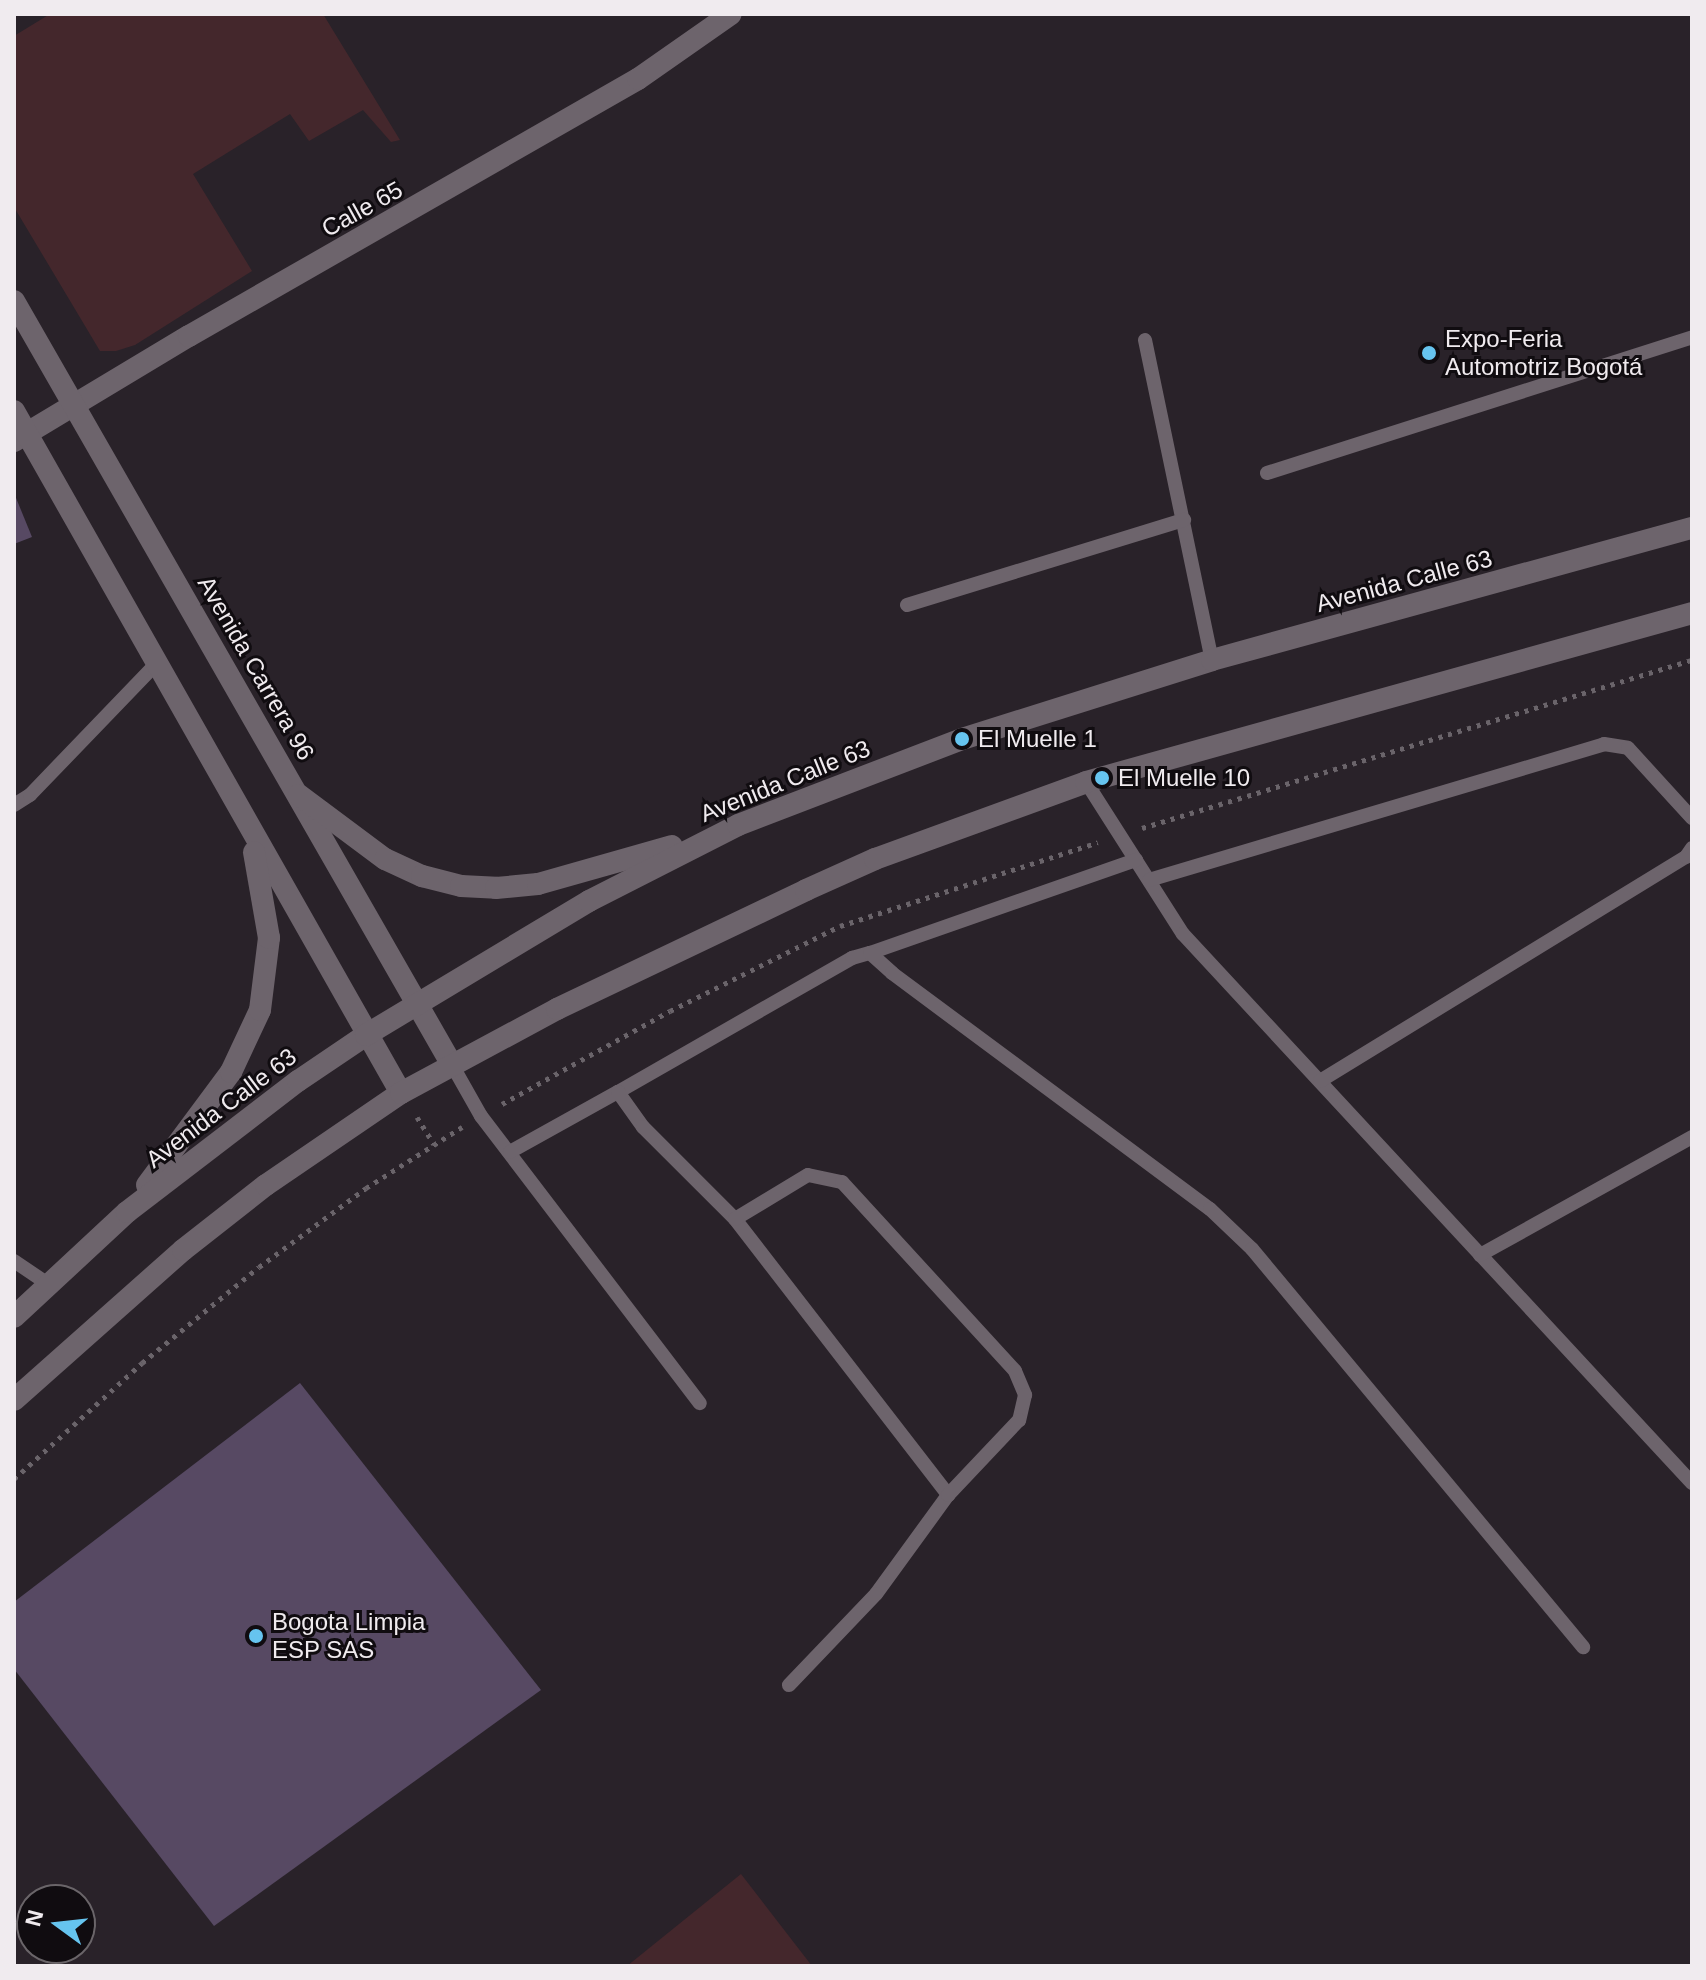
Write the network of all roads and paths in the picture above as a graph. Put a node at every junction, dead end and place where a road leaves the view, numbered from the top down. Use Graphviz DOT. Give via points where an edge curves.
graph roads {
  1 [pos="731,14"];
  2 [pos="14,301"];
  3 [pos="1692,337"];
  4 [pos="1145,340"];
  5 [pos="75,405"];
  6 [pos="14,411"];
  7 [pos="20,437"];
  8 [pos="1267,473"];
  9 [pos="1184,520"];
  10 [pos="1692,528"];
  11 [pos="907,605"];
  12 [pos="1692,613"];
  13 [pos="1212,660"];
  14 [pos="157,663"];
  15 [pos="1086,782"];
  16 [pos="299,795"];
  17 [pos="14,805"];
  18 [pos="1692,818"];
  19 [pos="738,825"];
  20 [pos="250,833"];
  21 [pos="1692,848"];
  22 [pos="1136,860"];
  23 [pos="1149,880"];
  24 [pos="870,953"];
  25 [pos="417,1004"];
  26 [pos="366,1035"];
  27 [pos="451,1063"];
  28 [pos="1320,1081"];
  29 [pos="618,1092"];
  30 [pos="401,1093"];
  31 [pos="1692,1137"];
  32 [pos="510,1152"];
  33 [pos="127,1212"];
  34 [pos="735,1219"];
  35 [pos="1480,1255"];
  36 [pos="14,1261"];
  37 [pos="48,1284"];
  38 [pos="14,1317"];
  39 [pos="14,1400"];
  40 [pos="700,1403"];
  41 [pos="1692,1483"];
  42 [pos="948,1495"];
  43 [pos="1583,1647"];
  44 [pos="789,1685"];
  1 -- 5 [label="main road, Calle 65" via="585,111"];
  2 -- 5 [label="main road, Avenida Carrera 96"];
  3 -- 8 [label="lane"];
  4 -- 9 [label="lane"];
  5 -- 7 [label="main road, Calle 65"];
  5 -- 16 [label="main road, Avenida Carrera 96"];
  6 -- 7 [label="main road"];
  7 -- 14 [label="main road"];
  9 -- 11 [label="lane"];
  9 -- 13 [label="lane"];
  10 -- 13 [label="main road, Avenida Calle 63"];
  12 -- 15 [label="main road"];
  13 -- 19 [label="main road, Avenida Calle 63" via="962,739"];
  14 -- 17 [label="lane" via="30,795"];
  14 -- 20 [label="main road"];
  15 -- 22 [label="lane"];
  15 -- 27 [label="main road" via="875,859"];
  16 -- 19 [label="main road" via="385,859 461,886 496,888 567,879"];
  16 -- 25 [label="main road, Avenida Carrera 96"];
  18 -- 23 [label="lane" via="1628,748 1604,744"];
  19 -- 25 [label="main road, Avenida Calle 63" via="589,901"];
  20 -- 26 [label="main road"];
  20 -- 33 [label="main road" via="269,938 260,1010 231,1072"];
  21 -- 28 [label="lane" via="1686,857"];
  22 -- 23 [label="lane"];
  22 -- 24 [label="lane"];
  23 -- 28 [label="lane" via="1183,934"];
  24 -- 29 [label="lane" via="852,958"];
  24 -- 43 [label="lane" via="1210,1209 1252,1249"];
  25 -- 26 [label="main road, Avenida Calle 63"];
  25 -- 27 [label="main road, Avenida Carrera 96"];
  26 -- 30 [label="main road"];
  26 -- 33 [label="main road, Avenida Calle 63" via="263,1106"];
  27 -- 30 [label="main road"];
  27 -- 32 [label="lane" via="481,1116"];
  28 -- 35 [label="lane"];
  29 -- 32 [label="lane"];
  29 -- 34 [label="lane" via="643,1127"];
  30 -- 39 [label="main road" via="194,1241"];
  31 -- 35 [label="lane"];
  32 -- 40 [label="lane"];
  33 -- 37 [label="main road, Avenida Calle 63"];
  34 -- 42 [label="lane"];
  34 -- 42 [label="lane" via="808,1175 842,1182 1015,1371 1025,1395 1019,1420"];
  35 -- 41 [label="lane"];
  36 -- 37 [label="lane"];
  37 -- 38 [label="main road, Avenida Calle 63"];
  42 -- 44 [label="lane" via="876,1594"];
}
